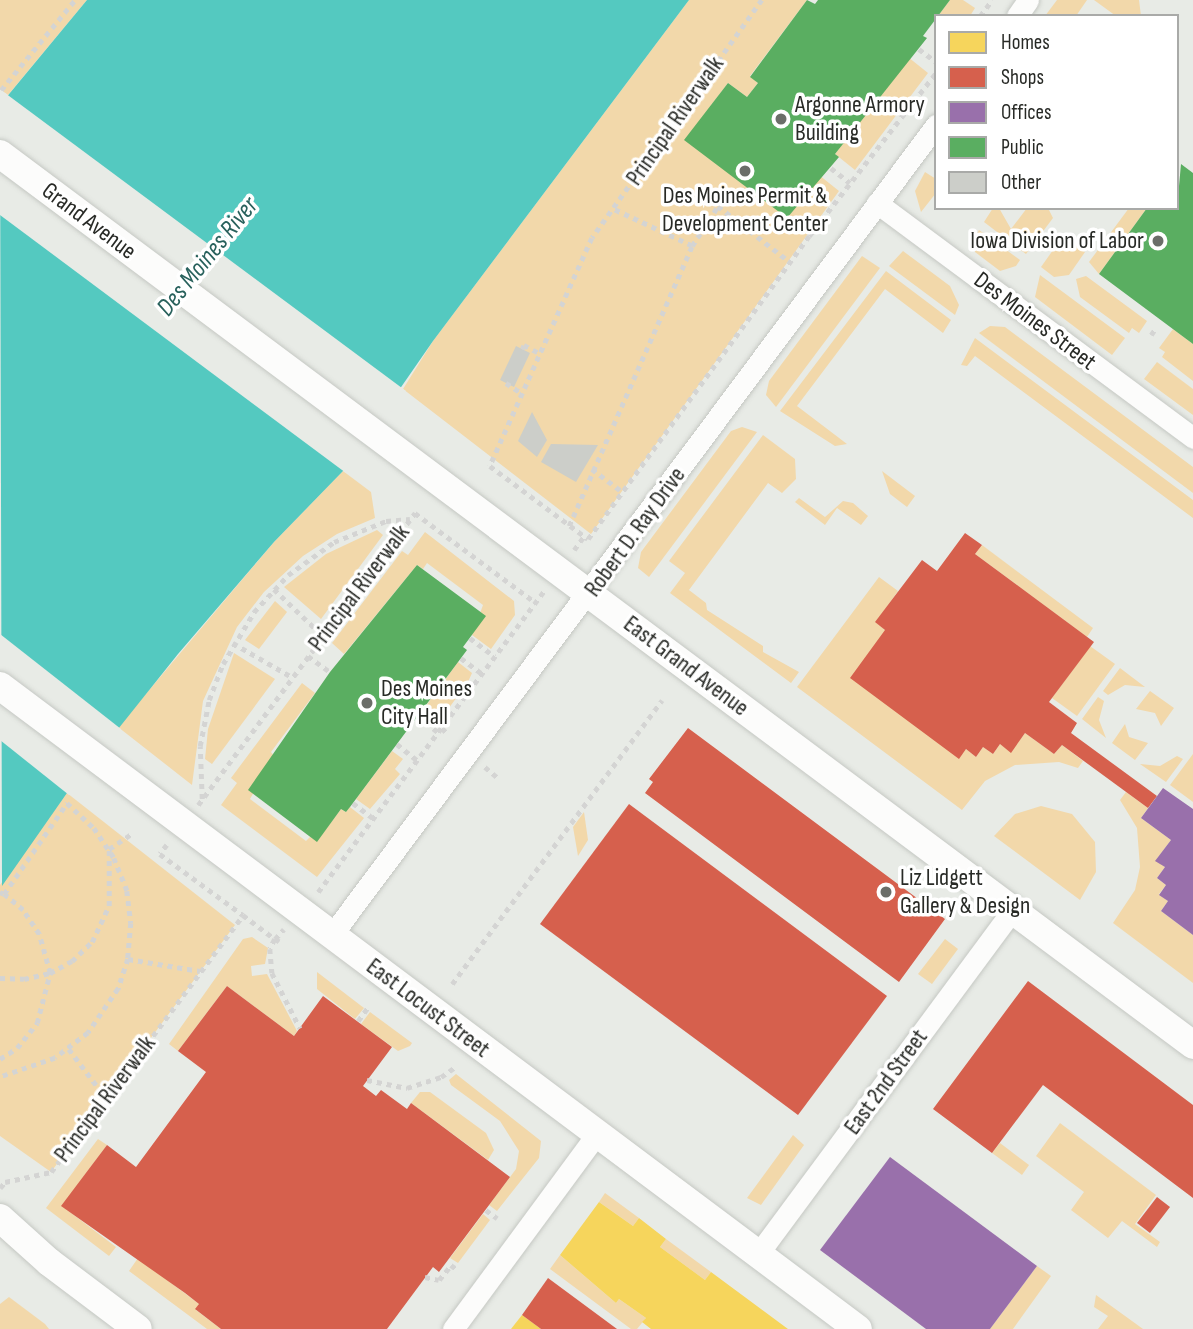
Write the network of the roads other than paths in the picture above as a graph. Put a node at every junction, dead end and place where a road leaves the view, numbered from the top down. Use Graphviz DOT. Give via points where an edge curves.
graph roads {
  1 [pos="934,128"];
  2 [pos="0,155"];
  3 [pos="877,203"];
  4 [pos="179,287"];
  5 [pos="1193,438"];
  6 [pos="590,593"];
  7 [pos="0,686"];
  8 [pos="1013,910"];
  9 [pos="331,936"];
  10 [pos="1193,1045"];
  11 [pos="597,1134"];
  12 [pos="3,1229"];
  13 [pos="758,1254"];
  14 [pos="138,1329"];
  15 [pos="453,1329"];
  16 [pos="858,1329"];
  1 -- 3 [label="street, Robert D. Ray Drive"];
  2 -- 4 [label="main road, Grand Avenue"];
  3 -- 5 [label="street, Des Moines Street"];
  3 -- 6 [label="street, Robert D. Ray Drive"];
  4 -- 6 [label="main road, East Grand Avenue"];
  6 -- 8 [label="main road, East Grand Avenue"];
  6 -- 9 [label="street, Robert D. Ray Drive"];
  7 -- 9 [label="main road, East Locust Street"];
  8 -- 10 [label="main road, East Grand Avenue"];
  8 -- 13 [label="street, East 2nd Street"];
  9 -- 11 [label="main road, East Locust Street"];
  11 -- 13 [label="main road, East Locust Street"];
  11 -- 15 [label="street"];
  12 -- 14 [label="main road"];
  13 -- 16 [label="main road, East Locust Street"];
}
